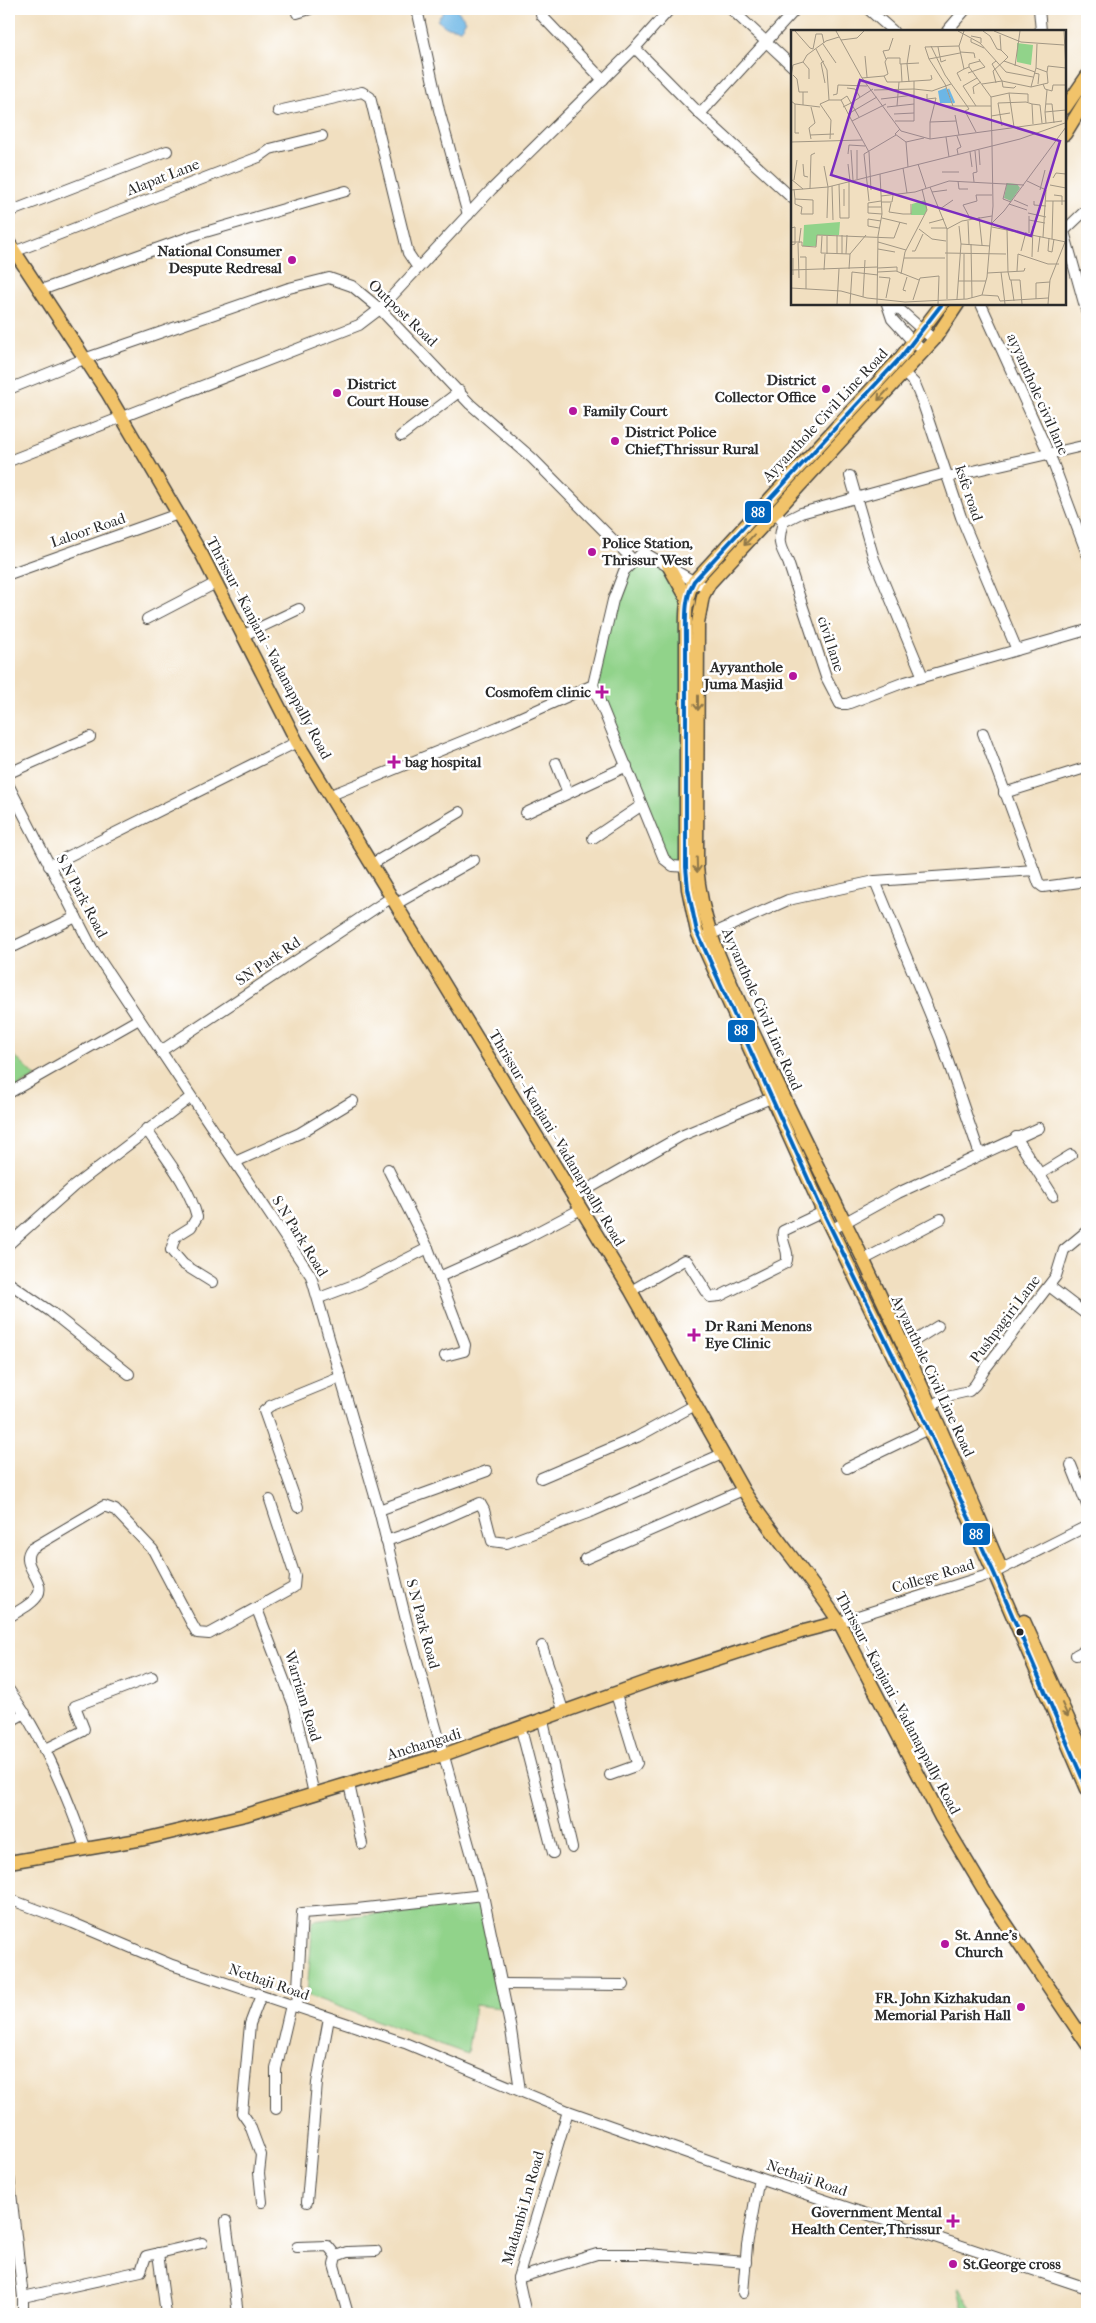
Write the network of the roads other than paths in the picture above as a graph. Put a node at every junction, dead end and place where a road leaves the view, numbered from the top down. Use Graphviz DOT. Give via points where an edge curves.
graph roads {
  1 [pos="310,9"];
  2 [pos="417,9"];
  3 [pos="670,9"];
  4 [pos="731,9"];
  5 [pos="796,9"];
  6 [pos="868,9"];
  7 [pos="966,9"];
  8 [pos="1039,9"];
  9 [pos="297,13"];
  10 [pos="541,15"];
  11 [pos="892,30"];
  12 [pos="948,30"];
  13 [pos="1041,30"];
  14 [pos="766,42"];
  15 [pos="635,48"];
  16 [pos="791,65"];
  17 [pos="1087,76"];
  18 [pos="603,80"];
  19 [pos="1087,98"];
  20 [pos="1067,100"];
  21 [pos="278,111"];
  22 [pos="700,114"];
  23 [pos="1066,132"];
  24 [pos="322,136"];
  25 [pos="167,151"];
  26 [pos="346,191"];
  27 [pos="791,197"];
  28 [pos="1087,209"];
  29 [pos="9,212"];
  30 [pos="468,215"];
  31 [pos="1066,229"];
  32 [pos="1066,239"];
  33 [pos="12,247"];
  34 [pos="418,268"];
  35 [pos="41,290"];
  36 [pos="941,305"];
  37 [pos="957,305"];
  38 [pos="981,305"];
  39 [pos="888,306"];
  40 [pos="380,309"];
  41 [pos="1087,314"];
  42 [pos="923,330"];
  43 [pos="934,340"];
  44 [pos="913,342"];
  45 [pos="924,351"];
  46 [pos="84,359"];
  47 [pos="904,373"];
  48 [pos="9,389"];
  49 [pos="460,392"];
  50 [pos="120,417"];
  51 [pos="401,436"];
  52 [pos="1087,446"];
  53 [pos="1048,453"];
  54 [pos="9,461"];
  55 [pos="947,475"];
  56 [pos="850,476"];
  57 [pos="856,498"];
  58 [pos="761,507"];
  59 [pos="773,513"];
  60 [pos="178,514"];
  61 [pos="783,522"];
  62 [pos="1087,554"];
  63 [pos="633,560"];
  64 [pos="668,565"];
  65 [pos="9,574"];
  66 [pos="694,581"];
  67 [pos="216,583"];
  68 [pos="707,589"];
  69 [pos="687,601"];
  70 [pos="700,606"];
  71 [pos="299,609"];
  72 [pos="147,618"];
  73 [pos="1087,630"];
  74 [pos="242,636"];
  75 [pos="1017,650"];
  76 [pos="922,677"];
  77 [pos="593,685"];
  78 [pos="983,734"];
  79 [pos="90,737"];
  80 [pos="297,742"];
  81 [pos="556,763"];
  82 [pos="627,766"];
  83 [pos="1082,769"];
  84 [pos="9,773"];
  85 [pos="9,786"];
  86 [pos="568,793"];
  87 [pos="1004,793"];
  88 [pos="331,795"];
  89 [pos="642,805"];
  90 [pos="460,812"];
  91 [pos="526,812"];
  92 [pos="593,838"];
  93 [pos="474,860"];
  94 [pos="372,864"];
  95 [pos="49,866"];
  96 [pos="686,867"];
  97 [pos="1034,870"];
  98 [pos="875,881"];
  99 [pos="1087,881"];
  100 [pos="694,894"];
  101 [pos="394,900"];
  102 [pos="76,917"];
  103 [pos="705,937"];
  104 [pos="15,946"];
  105 [pos="139,1019"];
  106 [pos="161,1051"];
  107 [pos="760,1060"];
  108 [pos="9,1093"];
  109 [pos="191,1097"];
  110 [pos="771,1098"];
  111 [pos="352,1101"];
  112 [pos="1039,1128"];
  113 [pos="146,1129"];
  114 [pos="1016,1137"];
  115 [pos="980,1155"];
  116 [pos="1071,1155"];
  117 [pos="235,1162"];
  118 [pos="388,1170"];
  119 [pos="1053,1196"];
  120 [pos="574,1197"];
  121 [pos="581,1209"];
  122 [pos="823,1212"];
  123 [pos="941,1219"];
  124 [pos="845,1222"];
  125 [pos="832,1230"];
  126 [pos="1087,1231"];
  127 [pos="9,1244"];
  128 [pos="428,1248"];
  129 [pos="862,1260"];
  130 [pos="439,1278"];
  131 [pos="212,1282"];
  132 [pos="9,1283"];
  133 [pos="1049,1286"];
  134 [pos="631,1291"];
  135 [pos="319,1298"];
  136 [pos="1087,1315"];
  137 [pos="938,1326"];
  138 [pos="901,1355"];
  139 [pos="444,1356"];
  140 [pos="130,1374"];
  141 [pos="341,1377"];
  142 [pos="695,1405"];
  143 [pos="930,1407"];
  144 [pos="928,1429"];
  145 [pos="722,1454"];
  146 [pos="1071,1465"];
  147 [pos="847,1468"];
  148 [pos="487,1471"];
  149 [pos="541,1478"];
  150 [pos="743,1490"];
  151 [pos="270,1500"];
  152 [pos="1087,1505"];
  153 [pos="298,1506"];
  154 [pos="379,1510"];
  155 [pos="1087,1526"];
  156 [pos="386,1541"];
  157 [pos="585,1560"];
  158 [pos="998,1572"];
  159 [pos="257,1609"];
  160 [pos="9,1616"];
  161 [pos="839,1622"];
  162 [pos="542,1646"];
  163 [pos="1087,1649"];
  164 [pos="1076,1655"];
  165 [pos="152,1677"];
  166 [pos="9,1690"];
  167 [pos="616,1694"];
  168 [pos="25,1712"];
  169 [pos="564,1713"];
  170 [pos="542,1721"];
  171 [pos="9,1722"];
  172 [pos="520,1729"];
  173 [pos="44,1750"];
  174 [pos="443,1755"];
  175 [pos="1087,1760"];
  176 [pos="610,1775"];
  177 [pos="349,1784"];
  178 [pos="1087,1789"];
  179 [pos="314,1794"];
  180 [pos="362,1844"];
  181 [pos="85,1847"];
  182 [pos="572,1848"];
  183 [pos="553,1853"];
  184 [pos="9,1862"];
  185 [pos="483,1895"];
  186 [pos="9,1900"];
  187 [pos="502,1984"];
  188 [pos="624,1985"];
  189 [pos="262,1995"];
  190 [pos="294,2006"];
  191 [pos="329,2018"];
  192 [pos="1087,2044"];
  193 [pos="520,2090"];
  194 [pos="276,2109"];
  195 [pos="568,2111"];
  196 [pos="9,2176"];
  197 [pos="760,2178"];
  198 [pos="262,2202"];
  199 [pos="307,2202"];
  200 [pos="226,2221"];
  201 [pos="202,2243"];
  202 [pos="297,2247"];
  203 [pos="376,2251"];
  204 [pos="158,2253"];
  205 [pos="336,2256"];
  206 [pos="13,2257"];
  207 [pos="746,2262"];
  208 [pos="518,2278"];
  209 [pos="1087,2288"];
  210 [pos="743,2294"];
  211 [pos="23,2297"];
  212 [pos="22,2314"];
  213 [pos="166,2314"];
  214 [pos="238,2314"];
  215 [pos="348,2314"];
  216 [pos="526,2314"];
  1 -- 9 [label="street"];
  2 -- 30 [label="street" via="439,110"];
  3 -- 15 [label="street"];
  4 -- 14 [label="street"];
  5 -- 14 [label="street"];
  6 -- 11 [label="street"];
  7 -- 12 [label="street"];
  8 -- 13 [label="street"];
  10 -- 18 [label="street"];
  14 -- 16 [label="street"];
  14 -- 22 [label="street"];
  15 -- 18 [label="street"];
  15 -- 22 [label="street"];
  17 -- 20 [label="main road"];
  18 -- 30 [label="street"];
  19 -- 23 [label="main road"];
  21 -- 34 [label="street" via="356,93 367,94 374,105 408,253"];
  22 -- 27 [label="street"];
  24 -- 33 [label="street, Alapat Lane" via="270,149 259,157"];
  25 -- 29 [label="street"];
  26 -- 35 [label="street" via="195,235"];
  28 -- 31 [label="street"];
  30 -- 34 [label="street"];
  32 -- 41 [label="street"];
  33 -- 35 [label="main road, Thrissur - Kanjani - Vadanappally Road"];
  34 -- 40 [label="street"];
  35 -- 46 [label="main road, Thrissur - Kanjani - Vadanappally Road"];
  36 -- 42 [label="main road, Ayyanthole Civil Line Road"];
  37 -- 43 [label="main road, Ayyanthole Civil Line Road"];
  38 -- 53 [label="street, ayyanthole civil lane"];
  39 -- 42 [label="street" via="899,309"];
  39 -- 44 [label="street" via="892,318"];
  40 -- 46 [label="street, Outpost Road" via="352,286 329,278 289,288"];
  40 -- 49 [label="street, Outpost Road"];
  40 -- 50 [label="street" via="359,325"];
  42 -- 43 [label="street"];
  42 -- 44 [label="main road, Ayyanthole Civil Line Road"];
  43 -- 45 [label="main road, Ayyanthole Civil Line Road"];
  44 -- 45 [label="street"];
  44 -- 58 [label="main road, Ayyanthole Civil Line Road"];
  45 -- 47 [label="main road, Ayyanthole Civil Line Road"];
  46 -- 48 [label="street, Outpost Road"];
  46 -- 50 [label="main road, Thrissur - Kanjani - Vadanappally Road"];
  47 -- 55 [label="street, ksfe road" via="911,378 919,393"];
  47 -- 59 [label="main road, Ayyanthole Civil Line Road, one-way"];
  49 -- 51 [label="street"];
  49 -- 63 [label="street, Outpost Road" via="532,458"];
  50 -- 54 [label="street"];
  50 -- 60 [label="main road, Thrissur - Kanjani - Vadanappally Road"];
  52 -- 53 [label="street"];
  53 -- 55 [label="street"];
  53 -- 62 [label="street, ayyanthole civil lane"];
  55 -- 57 [label="street"];
  55 -- 75 [label="street, ksfe road" via="964,525"];
  56 -- 57 [label="street"];
  57 -- 61 [label="street" via="801,513"];
  57 -- 76 [label="street" via="880,574"];
  58 -- 59 [label="main road"];
  58 -- 66 [label="main road, Ayyanthole Civil Line Road"];
  59 -- 61 [label="street"];
  59 -- 68 [label="main road, Ayyanthole Civil Line Road, one-way"];
  60 -- 65 [label="street, Laloor Road"];
  60 -- 67 [label="main road, Thrissur - Kanjani - Vadanappally Road"];
  61 -- 76 [label="street, civil lane" via="779,534 780,547 788,562 826,677 840,704"];
  63 -- 64 [label="street" via="643,552"];
  63 -- 77 [label="street" via="624,571 613,600"];
  64 -- 66 [label="street"];
  64 -- 69 [label="main road"];
  66 -- 68 [label="street"];
  66 -- 69 [label="main road, Ayyanthole Civil Line Road"];
  67 -- 72 [label="street"];
  67 -- 74 [label="main road, Thrissur - Kanjani - Vadanappally Road"];
  68 -- 70 [label="main road, Ayyanthole Civil Line Road"];
  69 -- 70 [label="main road"];
  69 -- 96 [label="main road, Ayyanthole Civil Line Road"];
  70 -- 100 [label="main road, Ayyanthole Civil Line Road, one-way"];
  71 -- 74 [label="street"];
  73 -- 75 [label="street, civil lane"];
  74 -- 80 [label="main road, Thrissur - Kanjani - Vadanappally Road"];
  75 -- 76 [label="street, civil lane"];
  77 -- 82 [label="street"];
  77 -- 88 [label="street"];
  78 -- 87 [label="street"];
  79 -- 84 [label="street"];
  80 -- 88 [label="main road, Thrissur - Kanjani - Vadanappally Road"];
  80 -- 95 [label="street"];
  81 -- 86 [label="street"];
  82 -- 86 [label="street"];
  82 -- 89 [label="street"];
  83 -- 87 [label="street"];
  85 -- 95 [label="street, S N Park Road"];
  86 -- 91 [label="street"];
  87 -- 97 [label="street"];
  88 -- 94 [label="main road, Thrissur - Kanjani - Vadanappally Road"];
  89 -- 92 [label="street"];
  89 -- 96 [label="street" via="664,859 673,866"];
  90 -- 94 [label="street"];
  93 -- 101 [label="street, SN Park Rd"];
  94 -- 101 [label="main road, Thrissur - Kanjani - Vadanappally Road"];
  95 -- 102 [label="street, S N Park Road"];
  96 -- 100 [label="main road, Ayyanthole Civil Line Road"];
  97 -- 98 [label="street"];
  97 -- 99 [label="street" via="1043,887"];
  98 -- 103 [label="street" via="788,900"];
  98 -- 115 [label="street" via="940,1038"];
  100 -- 103 [label="main road, Ayyanthole Civil Line Road" via="693,917"];
  101 -- 106 [label="street, SN Park Rd"];
  101 -- 120 [label="main road, Thrissur - Kanjani - Vadanappally Road"];
  102 -- 104 [label="street"];
  102 -- 105 [label="street, S N Park Road" via="92,948"];
  103 -- 107 [label="main road, Ayyanthole Civil Line Road"];
  105 -- 106 [label="street, S N Park Road"];
  105 -- 108 [label="street"];
  106 -- 109 [label="street, S N Park Road"];
  107 -- 110 [label="main road, Ayyanthole Civil Line Road"];
  107 -- 124 [label="main road, Ayyanthole Civil Line Road"];
  109 -- 113 [label="street"];
  109 -- 117 [label="street, S N Park Road"];
  110 -- 120 [label="street" via="681,1136"];
  110 -- 122 [label="main road, Ayyanthole Civil Line Road"];
  111 -- 117 [label="street" via="300,1133"];
  112 -- 114 [label="street"];
  113 -- 127 [label="street" via="74,1186"];
  113 -- 131 [label="street" via="185,1186 197,1217 191,1227 175,1237 171,1250 183,1264"];
  114 -- 115 [label="street"];
  114 -- 116 [label="street" via="1040,1174"];
  114 -- 119 [label="street"];
  115 -- 124 [label="street"];
  117 -- 135 [label="street, S N Park Road" via="311,1276"];
  118 -- 128 [label="street"];
  120 -- 121 [label="main road, Thrissur - Kanjani - Vadanappally Road"];
  121 -- 130 [label="street"];
  121 -- 134 [label="main road, Thrissur - Kanjani - Vadanappally Road"];
  122 -- 125 [label="main road, Ayyanthole Civil Line Road"];
  122 -- 134 [label="street" via="783,1231 782,1240 788,1254 786,1263 720,1296 710,1297 688,1261 684,1260"];
  123 -- 129 [label="street"];
  124 -- 125 [label="street"];
  124 -- 129 [label="main road, Ayyanthole Civil Line Road"];
  125 -- 138 [label="main road, Ayyanthole Civil Line Road"];
  126 -- 133 [label="street, Pushpagiri Lane" via="1064,1250 1056,1276"];
  128 -- 130 [label="street"];
  128 -- 135 [label="street" via="359,1283"];
  129 -- 138 [label="main road, Ayyanthole Civil Line Road"];
  130 -- 139 [label="street" via="465,1349"];
  132 -- 140 [label="street"];
  133 -- 136 [label="street"];
  133 -- 143 [label="street, Pushpagiri Lane" via="975,1385 963,1393 942,1398"];
  134 -- 142 [label="main road, Thrissur - Kanjani - Vadanappally Road"];
  135 -- 141 [label="street, S N Park Road"];
  137 -- 138 [label="street"];
  138 -- 143 [label="main road, Ayyanthole Civil Line Road"];
  138 -- 144 [label="main road, Ayyanthole Civil Line Road"];
  141 -- 153 [label="street" via="264,1411"];
  141 -- 154 [label="street, S N Park Road"];
  142 -- 145 [label="main road, Thrissur - Kanjani - Vadanappally Road"];
  142 -- 149 [label="street" via="637,1437"];
  143 -- 158 [label="main road, Ayyanthole Civil Line Road"];
  144 -- 147 [label="street"];
  144 -- 158 [label="main road, Ayyanthole Civil Line Road"];
  145 -- 150 [label="main road, Thrissur - Kanjani - Vadanappally Road"];
  145 -- 156 [label="street" via="593,1511 507,1544 492,1541 480,1504"];
  146 -- 152 [label="street"];
  148 -- 154 [label="street"];
  150 -- 157 [label="street"];
  150 -- 161 [label="main road, Thrissur - Kanjani - Vadanappally Road"];
  151 -- 159 [label="street" via="296,1576 294,1586"];
  154 -- 156 [label="street, S N Park Road"];
  155 -- 158 [label="street, College Road"];
  156 -- 174 [label="street, S N Park Road"];
  158 -- 161 [label="street, College Road"];
  158 -- 175 [label="main road, Ayyanthole Civil Line Road, one-way"];
  158 -- 178 [label="main road"];
  159 -- 160 [label="street" via="208,1634 197,1633 154,1550 115,1510 104,1506 31,1549 27,1560 40,1590 38,1596"];
  159 -- 179 [label="street, Warriam Road" via="294,1706"];
  161 -- 167 [label="main road, Anchangadi"];
  161 -- 192 [label="main road, Thrissur - Kanjani - Vadanappally Road" via="941,1818 990,1900"];
  162 -- 169 [label="street"];
  163 -- 164 [label="street"];
  165 -- 173 [label="street" via="75,1706 83,1731"];
  166 -- 168 [label="street"];
  167 -- 169 [label="main road, Anchangadi"];
  167 -- 176 [label="street" via="637,1763"];
  168 -- 171 [label="street"];
  168 -- 173 [label="street"];
  169 -- 170 [label="main road, Anchangadi"];
  170 -- 172 [label="main road, Anchangadi"];
  170 -- 182 [label="street"];
  172 -- 174 [label="main road, Anchangadi"];
  172 -- 183 [label="street"];
  173 -- 181 [label="street" via="69,1798"];
  174 -- 177 [label="main road, Anchangadi"];
  174 -- 185 [label="street"];
  177 -- 179 [label="main road, Anchangadi"];
  177 -- 180 [label="street"];
  179 -- 181 [label="main road, Anchangadi" via="198,1827"];
  181 -- 184 [label="main road, Anchangadi"];
  185 -- 187 [label="street"];
  185 -- 190 [label="street" via="302,1913"];
  186 -- 189 [label="street, Nethaji Road" via="172,1965"];
  187 -- 188 [label="street"];
  187 -- 193 [label="street"];
  189 -- 190 [label="street, Nethaji Road"];
  189 -- 198 [label="street" via="250,2024 242,2113 249,2122 261,2155"];
  190 -- 191 [label="street, Nethaji Road"];
  190 -- 194 [label="street" via="276,2069"];
  191 -- 193 [label="street, Nethaji Road" via="405,2043"];
  191 -- 199 [label="street" via="317,2083"];
  193 -- 195 [label="street, Nethaji Road"];
  195 -- 197 [label="street, Nethaji Road"];
  195 -- 208 [label="street, Madambi Ln Road"];
  196 -- 206 [label="street"];
  197 -- 207 [label="street"];
  197 -- 209 [label="street, Nethaji Road"];
  200 -- 214 [label="street"];
  201 -- 204 [label="street"];
  202 -- 205 [label="street" via="328,2246"];
  203 -- 205 [label="street" via="346,2252"];
  204 -- 211 [label="street" via="146,2256 142,2271"];
  204 -- 213 [label="street"];
  205 -- 215 [label="street" via="334,2265"];
  206 -- 211 [label="street"];
  207 -- 208 [label="street" via="648,2254 597,2254"];
  207 -- 210 [label="street"];
  208 -- 216 [label="street, Madambi Ln Road"];
  211 -- 212 [label="street"];
}
